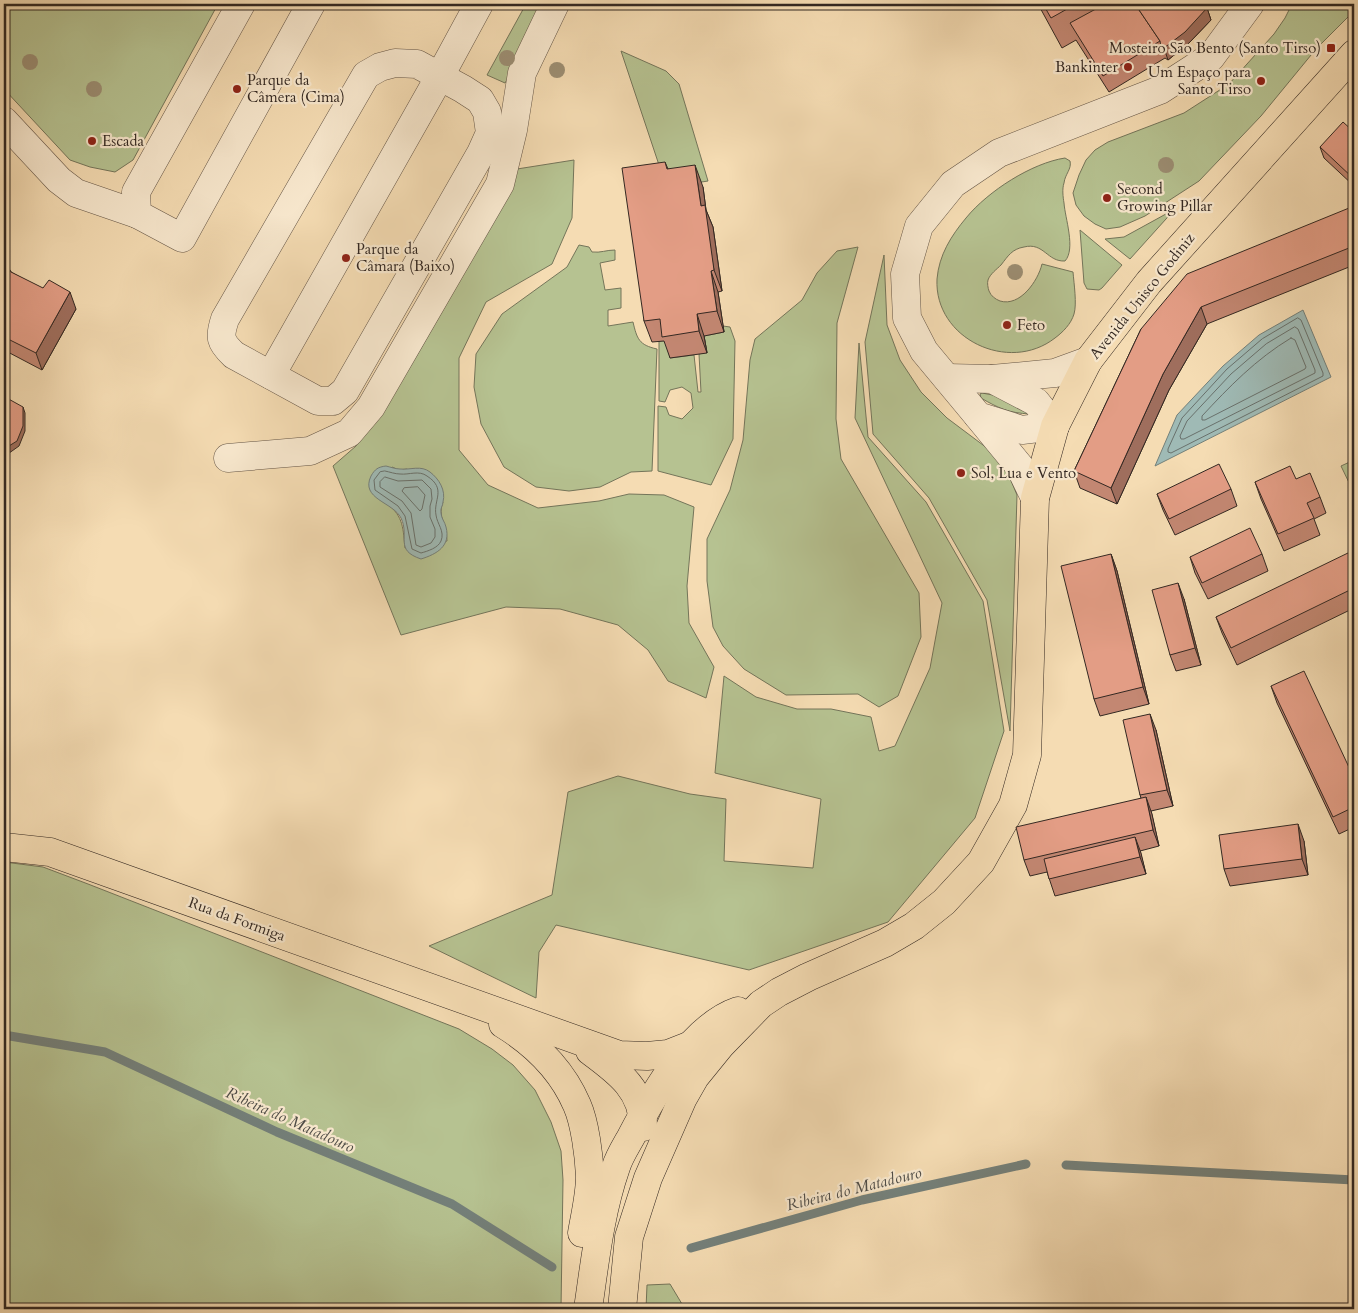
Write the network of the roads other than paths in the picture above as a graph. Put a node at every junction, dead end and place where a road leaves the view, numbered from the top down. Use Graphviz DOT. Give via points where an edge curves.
graph roads {
  1 [pos="240,4"];
  2 [pos="311,4"];
  3 [pos="478,4"];
  4 [pos="555,4"];
  5 [pos="1250,4"];
  6 [pos="1354,54"];
  7 [pos="440,76"];
  8 [pos="4,122"];
  9 [pos="137,214"];
  10 [pos="1088,361"];
  11 [pos="271,375"];
  12 [pos="947,378"];
  13 [pos="992,379"];
  14 [pos="978,416"];
  15 [pos="1054,426"];
  16 [pos="228,458"];
  17 [pos="1034,498"];
  18 [pos="4,847"];
  19 [pos="468,1002"];
  20 [pos="761,1004"];
  21 [pos="575,1040"];
  22 [pos="691,1045"];
  23 [pos="644,1113"];
  24 [pos="583,1309"];
  25 [pos="588,1309"];
  26 [pos="612,1309"];
  27 [pos="622,1309"];
  1 -- 9 [label="street" via="136,192"];
  2 -- 9 [label="street" via="182,238"];
  3 -- 7 [label="street"];
  4 -- 16 [label="street" via="522,73 500,184 371,408 349,433 310,451"];
  5 -- 12 [label="street" via="1211,57 1160,90 999,152 953,184 920,226 905,274 907,318 924,351"];
  6 -- 10 [label="main road, Avenida Unisco Godiniz" via="1149,282"];
  7 -- 11 [label="street"];
  7 -- 11 [label="street" via="417,64 395,63 366,75 225,319 220,333 224,346"];
  7 -- 11 [label="street" via="480,100 488,112 490,133 476,162 345,391 333,401 318,401"];
  8 -- 9 [label="street" via="59,180 76,193"];
  10 -- 13 [label="street" via="1054,372"];
  10 -- 15 [label="main road, Avenida Unisco Godiniz"];
  12 -- 13 [label="street"];
  12 -- 14 [label="street"];
  13 -- 15 [label="street" via="1036,402"];
  14 -- 15 [label="street" via="1022,430"];
  14 -- 17 [label="street" via="1020,467"];
  15 -- 17 [label="main road, Avenida Unisco Godiniz"];
  17 -- 20 [label="main road, Avenida Unisco Godiniz" via="1027,755 1013,805 981,862 944,902 914,926 862,954 808,977"];
  18 -- 19 [label="main road, Rua da Formiga" via="50,852"];
  19 -- 21 [label="main road"];
  19 -- 24 [label="main road" via="522,1036 544,1056 562,1078 578,1106 590,1178 580,1250"];
  20 -- 22 [label="main road" via="729,1014"];
  20 -- 27 [label="main road" via="721,1045 684,1098 648,1178 629,1237"];
  21 -- 22 [label="main road" via="619,1054 647,1056 668,1054"];
  21 -- 23 [label="main road" via="617,1070"];
  22 -- 23 [label="main road"];
  23 -- 25 [label="main road" via="616,1166 600,1222"];
  23 -- 26 [label="main road" via="640,1158 618,1233"];
}
